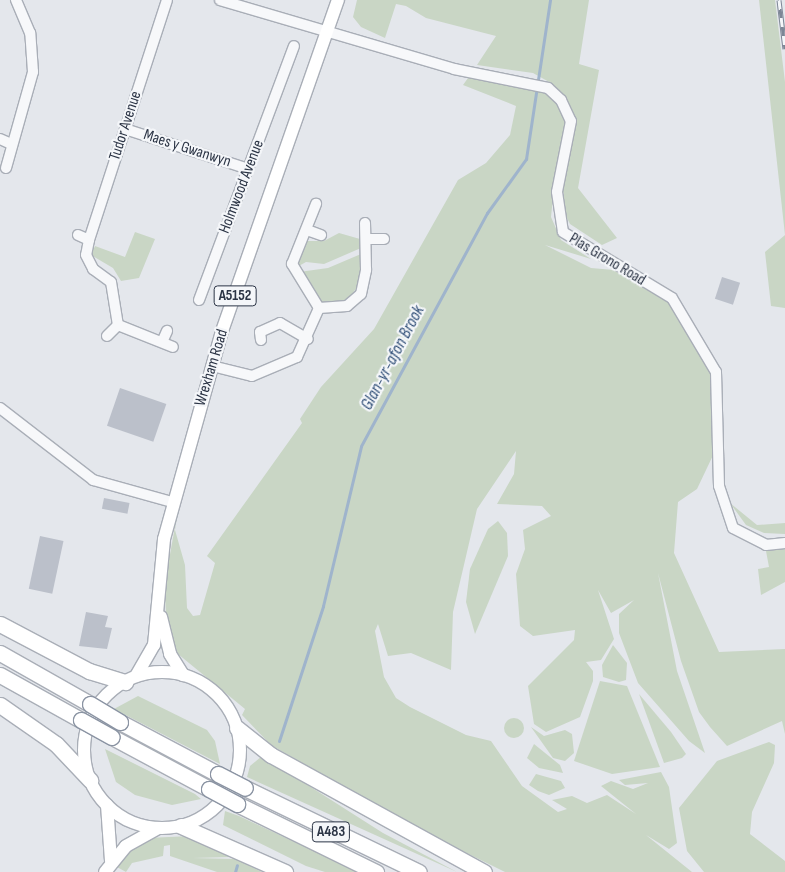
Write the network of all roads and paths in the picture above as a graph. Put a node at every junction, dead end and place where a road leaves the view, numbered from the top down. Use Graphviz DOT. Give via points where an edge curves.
graph roads {
  1 [pos="16,0"];
  2 [pos="167,0"];
  3 [pos="220,0"];
  4 [pos="338,0"];
  5 [pos="326,34"];
  6 [pos="294,46"];
  7 [pos="125,129"];
  8 [pos="0,139"];
  9 [pos="11,144"];
  10 [pos="6,168"];
  11 [pos="248,168"];
  12 [pos="316,204"];
  13 [pos="365,223"];
  14 [pos="307,230"];
  15 [pos="78,235"];
  16 [pos="321,236"];
  17 [pos="384,238"];
  18 [pos="366,239"];
  19 [pos="89,240"];
  20 [pos="198,300"];
  21 [pos="319,308"];
  22 [pos="118,325"];
  23 [pos="107,336"];
  24 [pos="308,339"];
  25 [pos="261,340"];
  26 [pos="173,347"];
  27 [pos="212,366"];
  28 [pos="0,408"];
  29 [pos="172,502"];
  30 [pos="785,543"];
  31 [pos="158,600"];
  32 [pos="0,624"];
  33 [pos="0,653"];
  34 [pos="0,674"];
  35 [pos="183,675"];
  36 [pos="131,679"];
  37 [pos="0,705"];
  38 [pos="237,728"];
  39 [pos="90,780"];
  40 [pos="107,805"];
  41 [pos="181,826"];
  42 [pos="158,828"];
  43 [pos="108,867"];
  44 [pos="286,872"];
  45 [pos="376,872"];
  46 [pos="419,872"];
  47 [pos="484,872"];
  1 -- 9 [label="street" via="30,32 33,72"];
  2 -- 7 [label="street, Tudor Avenue"];
  3 -- 5 [label="street, Plas Grono Road"];
  4 -- 5 [label="main road, Wrexham Road / A5152"];
  5 -- 27 [label="main road, Wrexham Road / A5152"];
  5 -- 30 [label="street, Plas Grono Road" via="545,87 561,100 571,121 557,192 563,232 672,298 716,372 720,486 733,528 766,545"];
  6 -- 11 [label="street, Holmwood Avenue" via="289,76"];
  7 -- 11 [label="street, Maes y Gwanwyn"];
  7 -- 19 [label="street, Tudor Avenue"];
  8 -- 9 [label="street"];
  9 -- 10 [label="street"];
  11 -- 20 [label="street, Holmwood Avenue"];
  12 -- 14 [label="street"];
  13 -- 18 [label="street"];
  14 -- 16 [label="street"];
  14 -- 21 [label="street" via="292,264"];
  15 -- 19 [label="street"];
  17 -- 18 [label="street"];
  18 -- 21 [label="street" via="361,294 347,306"];
  19 -- 22 [label="street" via="86,254 93,269 111,282"];
  21 -- 24 [label="street"];
  22 -- 23 [label="street"];
  22 -- 26 [label="street" via="165,336"];
  24 -- 25 [label="street" via="280,323 260,332"];
  24 -- 27 [label="street" via="297,357 283,367 252,376"];
  27 -- 29 [label="main road, Wrexham Road / A5152"];
  28 -- 29 [label="street" via="94,480"];
  29 -- 31 [label="main road, Wrexham Road / A5152" via="164,539"];
  31 -- 35 [label="main road, Wrexham Road / A5152" via="166,642"];
  31 -- 36 [label="main road, Wrexham Road / A5152" via="151,654"];
  32 -- 36 [label="highway" via="88,671"];
  33 -- 46 [label="highway, A483, bridge" via="218,774"];
  34 -- 45 [label="highway, A483, bridge" via="236,804"];
  35 -- 36 [label="main road"];
  35 -- 38 [label="main road" via="207,686 219,698"];
  36 -- 39 [label="main road" via="109,693 89,724 85,762"];
  37 -- 39 [label="highway" via="56,744"];
  38 -- 41 [label="main road" via="240,752 231,785 204,816"];
  38 -- 47 [label="highway" via="271,755"];
  39 -- 40 [label="main road"];
  40 -- 42 [label="main road" via="131,822"];
  40 -- 43 [label="main road"];
  41 -- 42 [label="main road"];
  41 -- 44 [label="highway"];
  42 -- 43 [label="main road" via="126,846"];
}
